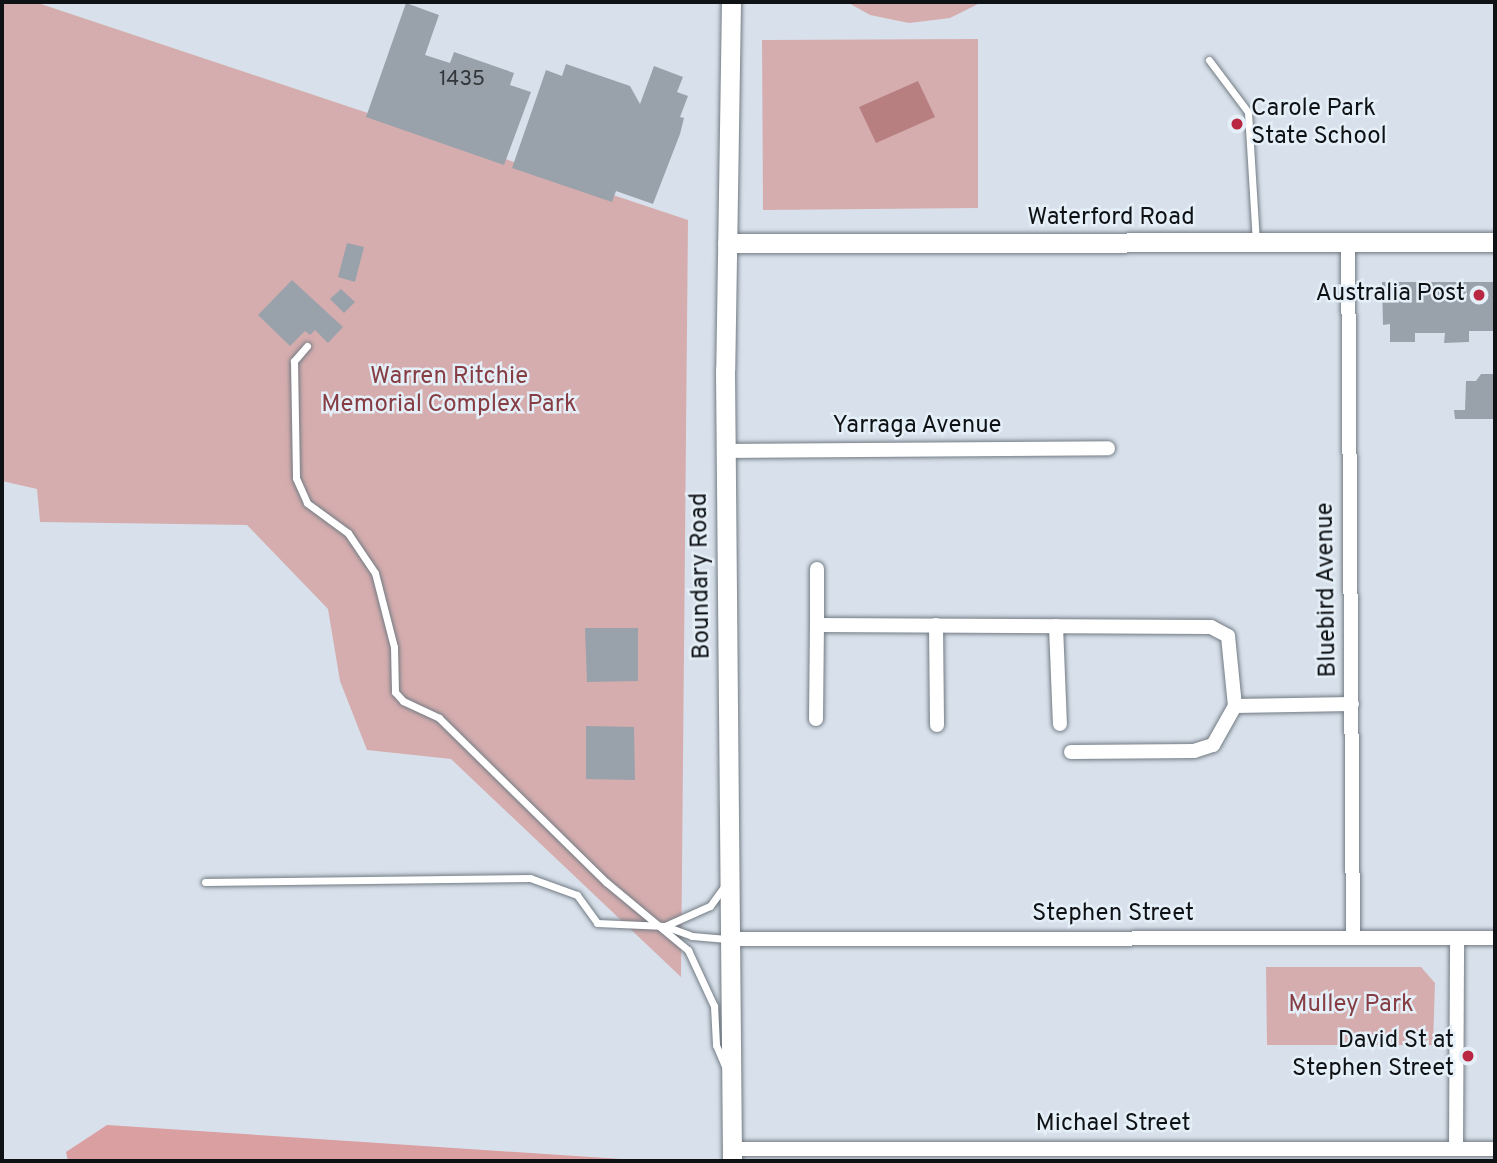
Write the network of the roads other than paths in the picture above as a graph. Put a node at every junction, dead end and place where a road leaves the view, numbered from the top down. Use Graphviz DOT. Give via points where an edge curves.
graph roads {
  1 [pos="730,2"];
  2 [pos="1209,60"];
  3 [pos="1348,242"];
  4 [pos="727,243"];
  5 [pos="1256,243"];
  6 [pos="1495,243"];
  7 [pos="307,346"];
  8 [pos="1108,448"];
  9 [pos="726,451"];
  10 [pos="817,569"];
  11 [pos="817,625"];
  12 [pos="936,625"];
  13 [pos="1056,626"];
  14 [pos="1352,704"];
  15 [pos="1235,706"];
  16 [pos="816,719"];
  17 [pos="1060,724"];
  18 [pos="937,725"];
  19 [pos="1071,752"];
  20 [pos="730,881"];
  21 [pos="205,882"];
  22 [pos="665,926"];
  23 [pos="1353,937"];
  24 [pos="1457,938"];
  25 [pos="1495,938"];
  26 [pos="730,939"];
  27 [pos="730,1079"];
  28 [pos="1456,1149"];
  29 [pos="1495,1149"];
  30 [pos="730,1157"];
  1 -- 4 [label="main road, Boundary Road"];
  2 -- 5 [label="lane" via="1248,112"];
  3 -- 5 [label="main road, Waterford Road"];
  3 -- 6 [label="main road, Waterford Road"];
  3 -- 14 [label="street, Bluebird Avenue"];
  4 -- 5 [label="main road, Waterford Road"];
  4 -- 9 [label="main road, Boundary Road"];
  7 -- 22 [label="lane" via="294,361 296,478 307,503 348,533 375,573 394,647 395,692 402,701 439,718 606,882"];
  8 -- 9 [label="street, Yarraga Avenue"];
  9 -- 20 [label="main road, Boundary Road"];
  10 -- 11 [label="street"];
  11 -- 12 [label="street"];
  11 -- 16 [label="street"];
  12 -- 13 [label="street"];
  12 -- 18 [label="street"];
  13 -- 15 [label="street" via="1211,627 1228,636"];
  13 -- 17 [label="street"];
  14 -- 15 [label="street"];
  14 -- 23 [label="street, Bluebird Avenue"];
  15 -- 19 [label="street" via="1213,745 1203,748"];
  20 -- 22 [label="lane" via="710,906"];
  20 -- 26 [label="main road, Boundary Road"];
  21 -- 22 [label="lane" via="530,878 577,895 597,923"];
  22 -- 26 [label="lane" via="692,936"];
  22 -- 27 [label="lane" via="688,950 714,1006 716,1045"];
  23 -- 24 [label="street, Stephen Street"];
  23 -- 26 [label="street, Stephen Street"];
  24 -- 25 [label="street, Stephen Street"];
  24 -- 28 [label="street"];
  26 -- 27 [label="main road, Boundary Road"];
  27 -- 30 [label="main road, Boundary Road"];
  28 -- 29 [label="street, Michael Street"];
  28 -- 30 [label="street, Michael Street"];
}
